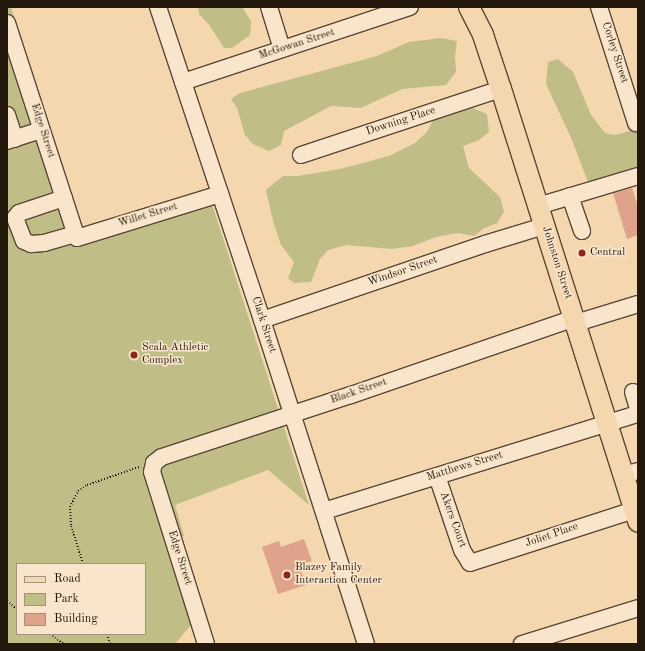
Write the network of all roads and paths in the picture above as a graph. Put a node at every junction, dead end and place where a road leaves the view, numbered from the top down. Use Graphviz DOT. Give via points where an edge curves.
graph roads {
  1 [pos="158,7"];
  2 [pos="269,7"];
  3 [pos="410,7"];
  4 [pos="469,7"];
  5 [pos="599,7"];
  6 [pos="7,23"];
  7 [pos="282,49"];
  8 [pos="183,82"];
  9 [pos="501,89"];
  10 [pos="7,115"];
  11 [pos="636,123"];
  12 [pos="41,130"];
  13 [pos="11,140"];
  14 [pos="302,155"];
  15 [pos="638,176"];
  16 [pos="220,194"];
  17 [pos="570,196"];
  18 [pos="64,198"];
  19 [pos="538,206"];
  20 [pos="544,226"];
  21 [pos="582,231"];
  22 [pos="76,236"];
  23 [pos="638,304"];
  24 [pos="262,320"];
  25 [pos="575,321"];
  26 [pos="633,392"];
  27 [pos="638,408"];
  28 [pos="638,414"];
  29 [pos="292,415"];
  30 [pos="607,424"];
  31 [pos="153,467"];
  32 [pos="631,473"];
  33 [pos="437,476"];
  34 [pos="324,510"];
  35 [pos="636,516"];
  36 [pos="84,563"];
  37 [pos="470,563"];
  38 [pos="7,601"];
  39 [pos="16,608"];
  40 [pos="638,608"];
  41 [pos="51,635"];
  42 [pos="64,644"];
  43 [pos="206,644"];
  44 [pos="366,644"];
  45 [pos="522,644"];
  1 -- 8 [label="street, Clark Street"];
  2 -- 7 [label="street"];
  3 -- 7 [label="street, McGowan Street"];
  4 -- 9 [label="main road, Johnston Street" via="483,35"];
  5 -- 11 [label="street, Corley Street"];
  6 -- 12 [label="street, Edge Street"];
  7 -- 8 [label="street, McGowan Street"];
  8 -- 16 [label="street, Clark Street"];
  9 -- 14 [label="street, Downing Place"];
  9 -- 19 [label="main road, Johnston Street"];
  10 -- 13 [label="street"];
  12 -- 13 [label="street"];
  12 -- 18 [label="street, Edge Street"];
  15 -- 17 [label="street"];
  16 -- 22 [label="street, Willet Street"];
  16 -- 24 [label="street, Clark Street"];
  17 -- 19 [label="street"];
  17 -- 21 [label="street"];
  18 -- 22 [label="street, Edge Street"];
  18 -- 22 [label="street, Willet Street" via="19,213 15,218 24,241 32,244"];
  19 -- 20 [label="main road, Johnston Street"];
  20 -- 24 [label="street, Windsor Street"];
  20 -- 25 [label="main road, Johnston Street"];
  23 -- 25 [label="street, Black Street"];
  24 -- 29 [label="street, Clark Street"];
  25 -- 29 [label="street, Black Street"];
  25 -- 30 [label="main road, Johnston Street"];
  26 -- 27 [label="street"];
  28 -- 30 [label="street, Matthews Street"];
  29 -- 31 [label="street, Black Street" via="162,457"];
  29 -- 34 [label="street, Clark Street"];
  30 -- 32 [label="main road, Johnston Street"];
  30 -- 33 [label="street, Matthews Street"];
  31 -- 36 [label="path" via="87,485 78,491 70,507 71,525"];
  31 -- 43 [label="street, Edge Street"];
  32 -- 35 [label="main road, Johnston Street"];
  33 -- 34 [label="street, Matthews Street"];
  33 -- 37 [label="street, Akers Court" via="462,550"];
  34 -- 44 [label="street, Clark Street"];
  35 -- 37 [label="street, Joliet Place"];
  38 -- 39 [label="path"];
  40 -- 45 [label="street"];
  41 -- 42 [label="path"];
}
